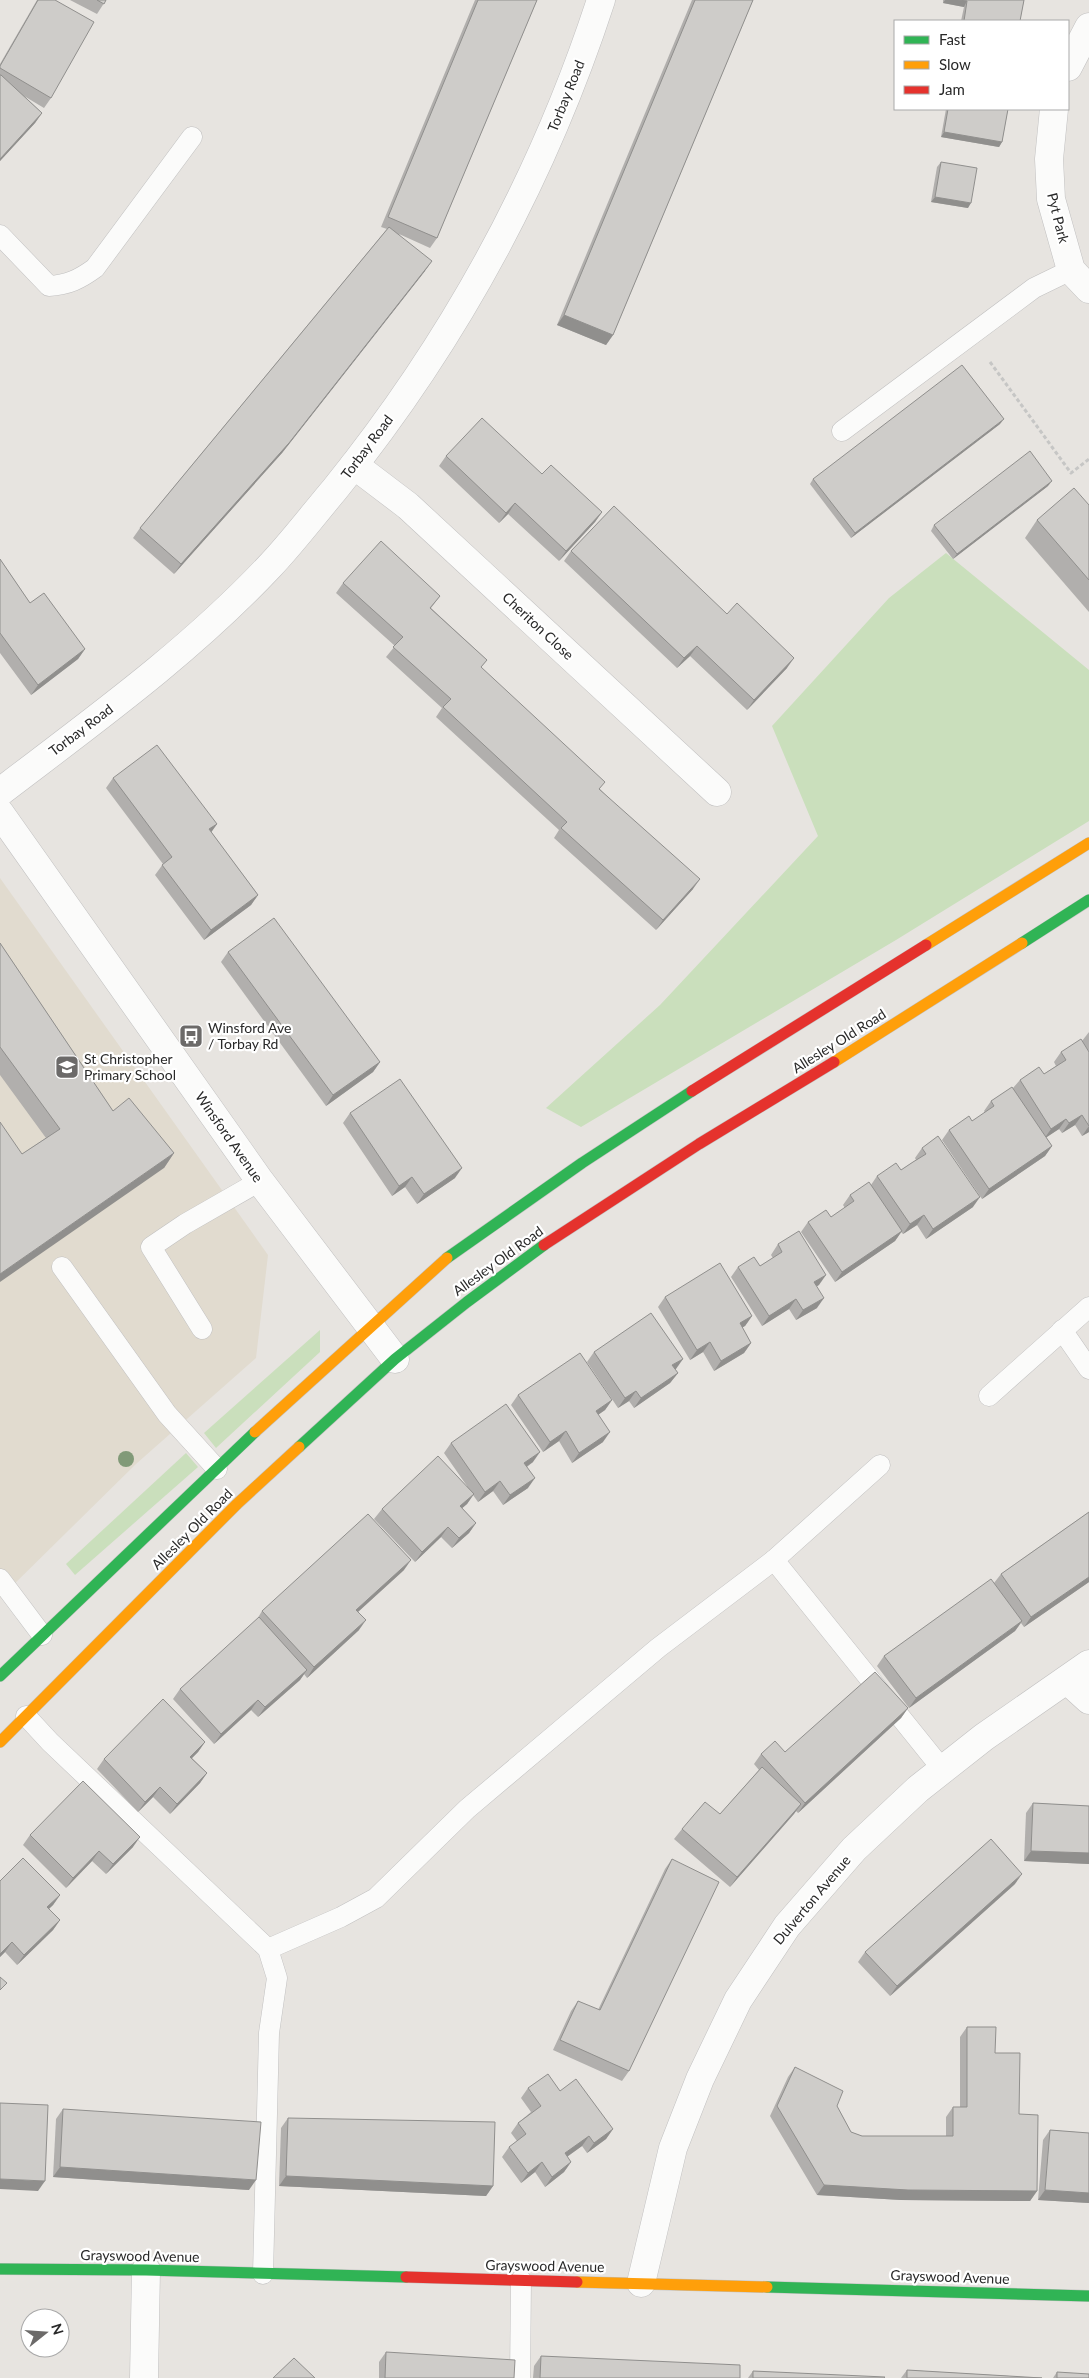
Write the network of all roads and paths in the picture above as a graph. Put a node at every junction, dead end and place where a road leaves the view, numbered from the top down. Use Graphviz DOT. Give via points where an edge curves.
graph roads {
  1 [pos="601,0"];
  2 [pos="1089,28"];
  3 [pos="1069,65"];
  4 [pos="1054,110"];
  5 [pos="192,137"];
  6 [pos="0,235"];
  7 [pos="1080,280"];
  8 [pos="970,335"];
  9 [pos="842,430"];
  10 [pos="1089,459"];
  11 [pos="354,465"];
  12 [pos="0,792"];
  13 [pos="717,792"];
  14 [pos="0,813"];
  15 [pos="1089,844"];
  16 [pos="1089,900"];
  17 [pos="260,1181"];
  18 [pos="62,1267"];
  19 [pos="1089,1307"];
  20 [pos="371,1325"];
  21 [pos="202,1328"];
  22 [pos="1062,1330"];
  23 [pos="395,1360"];
  24 [pos="1089,1369"];
  25 [pos="989,1396"];
  26 [pos="880,1465"];
  27 [pos="217,1469"];
  28 [pos="774,1560"];
  29 [pos="0,1578"];
  30 [pos="42,1635"];
  31 [pos="1078,1672"];
  32 [pos="0,1676"];
  33 [pos="1089,1700"];
  34 [pos="26,1716"];
  35 [pos="0,1742"];
  36 [pos="944,1770"];
  37 [pos="268,1949"];
  38 [pos="0,2270"];
  39 [pos="146,2270"];
  40 [pos="263,2274"];
  41 [pos="520,2280"];
  42 [pos="641,2283"];
  43 [pos="1089,2296"];
  44 [pos="144,2378"];
  45 [pos="520,2378"];
  1 -- 11 [label="street, Torbay Road" via="550,137 518,205 439,348"];
  2 -- 3 [label="street"];
  4 -- 7 [label="street, Pyt Park" via="1049,159 1051,199"];
  5 -- 6 [label="lane" via="95,268 81,278 64,285 49,286"];
  7 -- 8 [label="lane" via="1034,288"];
  8 -- 9 [label="lane"];
  8 -- 10 [label="path" via="1071,472"];
  11 -- 12 [label="street, Torbay Road" via="270,566 221,615 161,669"];
  11 -- 13 [label="street, Cheriton Close" via="408,506"];
  14 -- 17 [label="street, Winsford Avenue"];
  15 -- 20 [label="main road, Allesley Old Road" via="704,1083 582,1163 455,1251"];
  16 -- 23 [label="main road, Allesley Old Road" via="699,1144 543,1246"];
  17 -- 20 [label="street, Winsford Avenue"];
  17 -- 21 [label="lane" via="151,1247"];
  18 -- 27 [label="lane" via="168,1414"];
  19 -- 22 [label="lane"];
  20 -- 23 [label="street, Winsford Avenue"];
  20 -- 27 [label="main road, Allesley Old Road"];
  22 -- 24 [label="lane"];
  22 -- 25 [label="lane"];
  23 -- 34 [label="main road, Allesley Old Road" via="237,1504"];
  26 -- 28 [label="lane"];
  27 -- 30 [label="main road, Allesley Old Road"];
  28 -- 36 [label="lane"];
  28 -- 37 [label="lane" via="658,1648 482,1797 376,1898"];
  29 -- 30 [label="lane"];
  30 -- 32 [label="main road, Allesley Old Road"];
  31 -- 33 [label="street"];
  31 -- 36 [label="street, Dulverton Avenue" via="984,1737"];
  34 -- 35 [label="main road, Allesley Old Road"];
  34 -- 37 [label="lane"];
  36 -- 42 [label="street, Dulverton Avenue" via="918,1789 854,1848 787,1926 738,2000 700,2079 673,2148"];
  37 -- 40 [label="lane" via="276,1978 269,2033"];
  38 -- 39 [label="main road, Grayswood Avenue"];
  39 -- 40 [label="main road, Grayswood Avenue"];
  39 -- 44 [label="street"];
  40 -- 41 [label="main road, Grayswood Avenue"];
  41 -- 42 [label="main road, Grayswood Avenue"];
  41 -- 45 [label="lane"];
  42 -- 43 [label="main road, Grayswood Avenue"];
}
